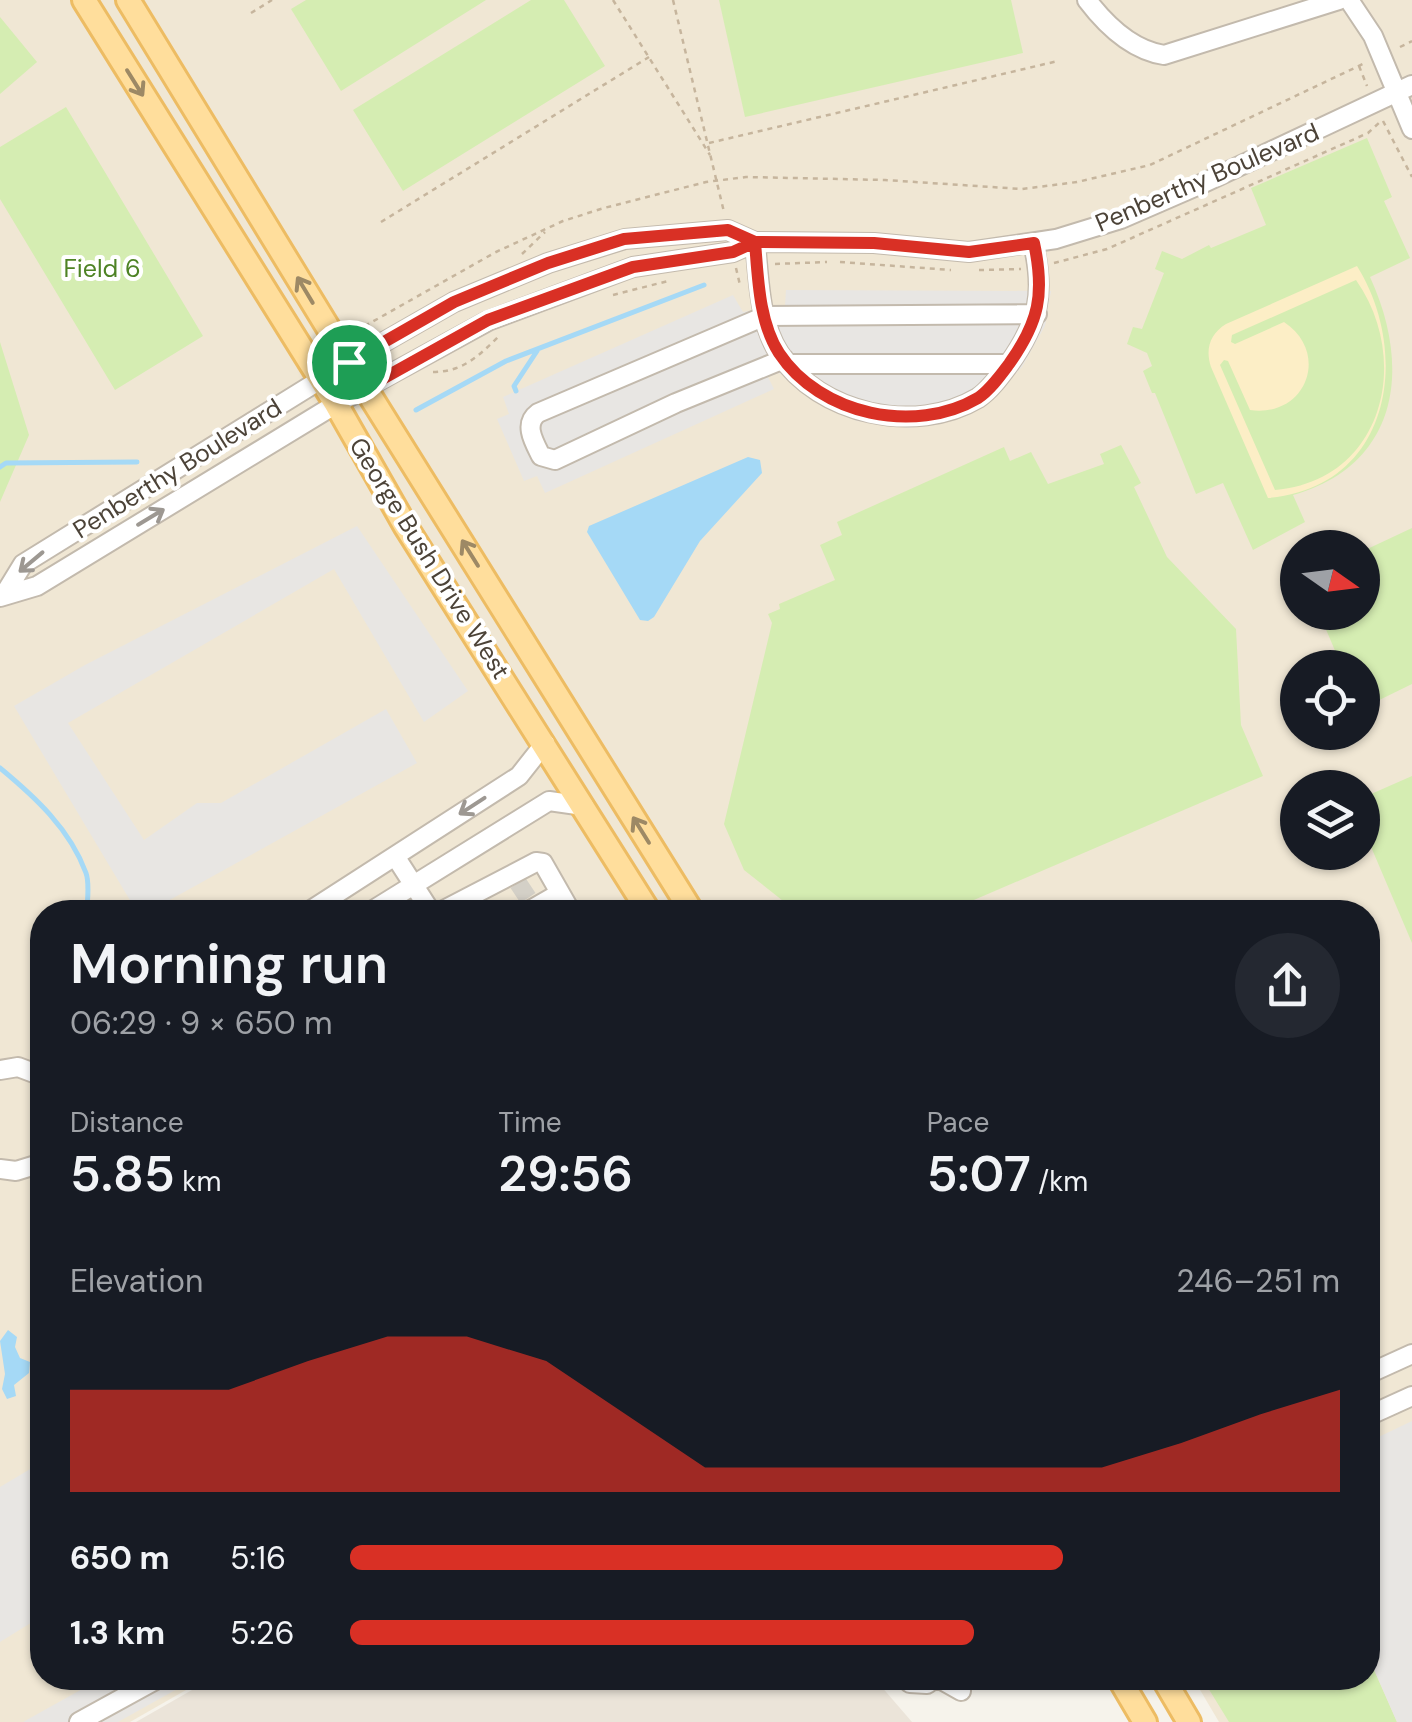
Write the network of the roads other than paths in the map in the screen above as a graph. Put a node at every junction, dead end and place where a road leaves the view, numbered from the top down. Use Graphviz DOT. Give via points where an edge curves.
graph roads {
  1 [pos="84,0"];
  2 [pos="128,0"];
  3 [pos="1087,0"];
  4 [pos="1339,0"];
  5 [pos="1349,0"];
  6 [pos="1404,89"];
  7 [pos="1412,129"];
  8 [pos="755,242"];
  9 [pos="1034,243"];
  10 [pos="1037,314"];
  11 [pos="765,316"];
  12 [pos="349,362"];
  13 [pos="786,362"];
  14 [pos="1009,364"];
  15 [pos="320,379"];
  16 [pos="366,388"];
  17 [pos="336,404"];
  18 [pos="2,596"];
  19 [pos="545,744"];
  20 [pos="584,806"];
  21 [pos="395,856"];
  22 [pos="414,885"];
  23 [pos="560,893"];
  24 [pos="524,895"];
  25 [pos="327,900"];
  26 [pos="390,900"];
  27 [pos="424,900"];
  28 [pos="564,900"];
  29 [pos="642,900"];
  30 [pos="685,900"];
  31 [pos="0,1070"];
  32 [pos="30,1072"];
  33 [pos="30,1167"];
  34 [pos="0,1168"];
  35 [pos="1412,1354"];
  36 [pos="1380,1369"];
  37 [pos="1412,1396"];
  38 [pos="1380,1411"];
  39 [pos="137,1690"];
  40 [pos="943,1690"];
  41 [pos="1126,1690"];
  42 [pos="1170,1690"];
  43 [pos="957,1696"];
  44 [pos="79,1722"];
  45 [pos="1145,1722"];
  46 [pos="1189,1722"];
  1 -- 15 [label="main road, George Bush Drive West, one-way"];
  12 -- 2 [label="main road, George Bush Drive West, one-way"];
  3 -- 4 [label="street" via="1129,42 1164,55"];
  5 -- 6 [label="street"];
  6 -- 7 [label="street"];
  6 -- 9 [label="street, Penberthy Boulevard" via="1121,218"];
  8 -- 9 [label="street, Penberthy Boulevard" via="969,252"];
  8 -- 11 [label="street"];
  8 -- 12 [label="street, Penberthy Boulevard" via="728,230 624,239 454,302"];
  8 -- 16 [label="street, Penberthy Boulevard" via="733,252 633,267 488,320"];
  9 -- 10 [label="street"];
  10 -- 11 [label="street"];
  10 -- 14 [label="street"];
  11 -- 13 [label="street"];
  11 -- 13 [label="street" via="538,413 529,424 539,453 555,460 676,403"];
  12 -- 15 [label="street, Penberthy Boulevard"];
  12 -- 16 [label="main road, George Bush Drive West"];
  13 -- 14 [label="street"];
  13 -- 14 [label="street" via="839,402 904,417 946,412 980,397"];
  15 -- 17 [label="main road, George Bush Drive West"];
  15 -- 18 [label="street, Penberthy Boulevard, one-way" via="24,564"];
  16 -- 17 [label="street, Penberthy Boulevard"];
  30 -- 16 [label="main road, George Bush Drive West, one-way"];
  18 -- 17 [label="street, Penberthy Boulevard, one-way" via="37,586"];
  17 -- 19 [label="main road, George Bush Drive West"];
  19 -- 20 [label="main road, George Bush Drive West"];
  19 -- 21 [label="street, one-way" via="519,776"];
  20 -- 22 [label="street" via="549,801"];
  20 -- 29 [label="main road, George Bush Drive West"];
  21 -- 22 [label="street"];
  21 -- 25 [label="street"];
  22 -- 26 [label="street"];
  22 -- 27 [label="street"];
  23 -- 24 [label="street"];
  23 -- 24 [label="street" via="536,862"];
  23 -- 28 [label="street"];
  31 -- 32 [label="street"];
  33 -- 34 [label="street"];
  35 -- 36 [label="street"];
  37 -- 38 [label="street"];
  39 -- 44 [label="street"];
  40 -- 43 [label="street"];
  41 -- 45 [label="main road"];
  42 -- 46 [label="main road"];
}
